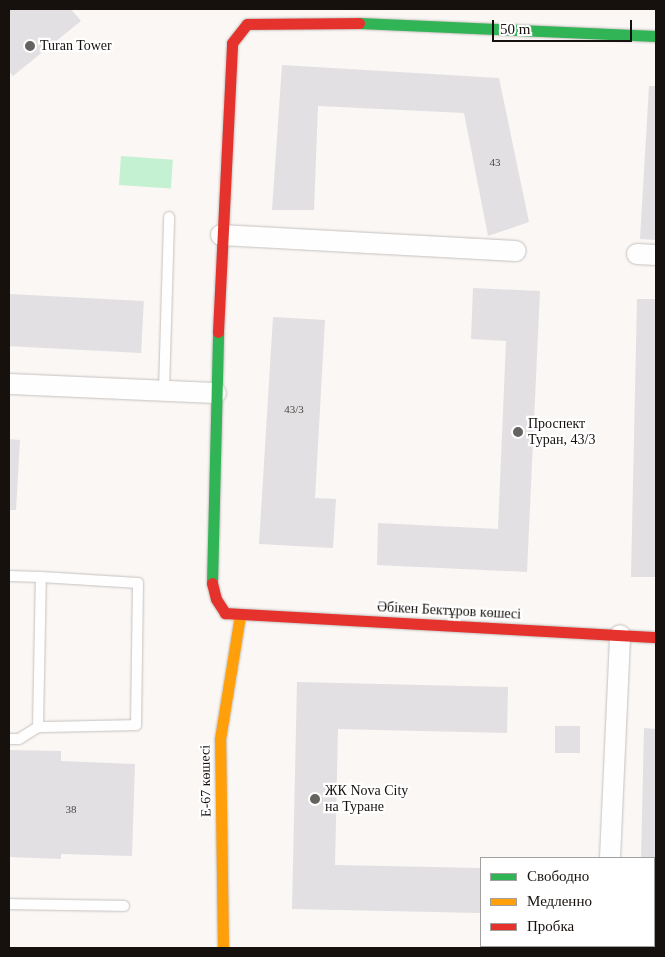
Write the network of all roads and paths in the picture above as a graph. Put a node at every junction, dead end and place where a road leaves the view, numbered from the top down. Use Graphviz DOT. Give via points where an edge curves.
graph roads {
  1 [pos="356,16"];
  2 [pos="656,36"];
  3 [pos="168,217"];
  4 [pos="221,235"];
  5 [pos="516,251"];
  6 [pos="9,384"];
  7 [pos="164,390"];
  8 [pos="216,393"];
  9 [pos="9,576"];
  10 [pos="40,577"];
  11 [pos="240,615"];
  12 [pos="620,635"];
  13 [pos="656,638"];
  14 [pos="38,727"];
  15 [pos="9,739"];
  16 [pos="610,857"];
  17 [pos="9,904"];
  18 [pos="124,906"];
  19 [pos="223,948"];
  1 -- 2 [label="street"];
  1 -- 4 [label="street" via="247,24 232,43"];
  3 -- 7 [label="lane"];
  4 -- 5 [label="street"];
  4 -- 8 [label="street"];
  6 -- 7 [label="street"];
  7 -- 8 [label="street"];
  8 -- 11 [label="street" via="211,580 216,599 225,613"];
  9 -- 10 [label="lane"];
  10 -- 14 [label="lane"];
  10 -- 14 [label="lane" via="138,583 136,725"];
  11 -- 12 [label="street, Әбікен Бектұров көшесі"];
  11 -- 19 [label="street, Е-67 көшесі" via="220,739"];
  12 -- 13 [label="street, Әбікен Бектұров көшесі"];
  12 -- 16 [label="street"];
  14 -- 15 [label="lane" via="19,739"];
  17 -- 18 [label="lane"];
}
